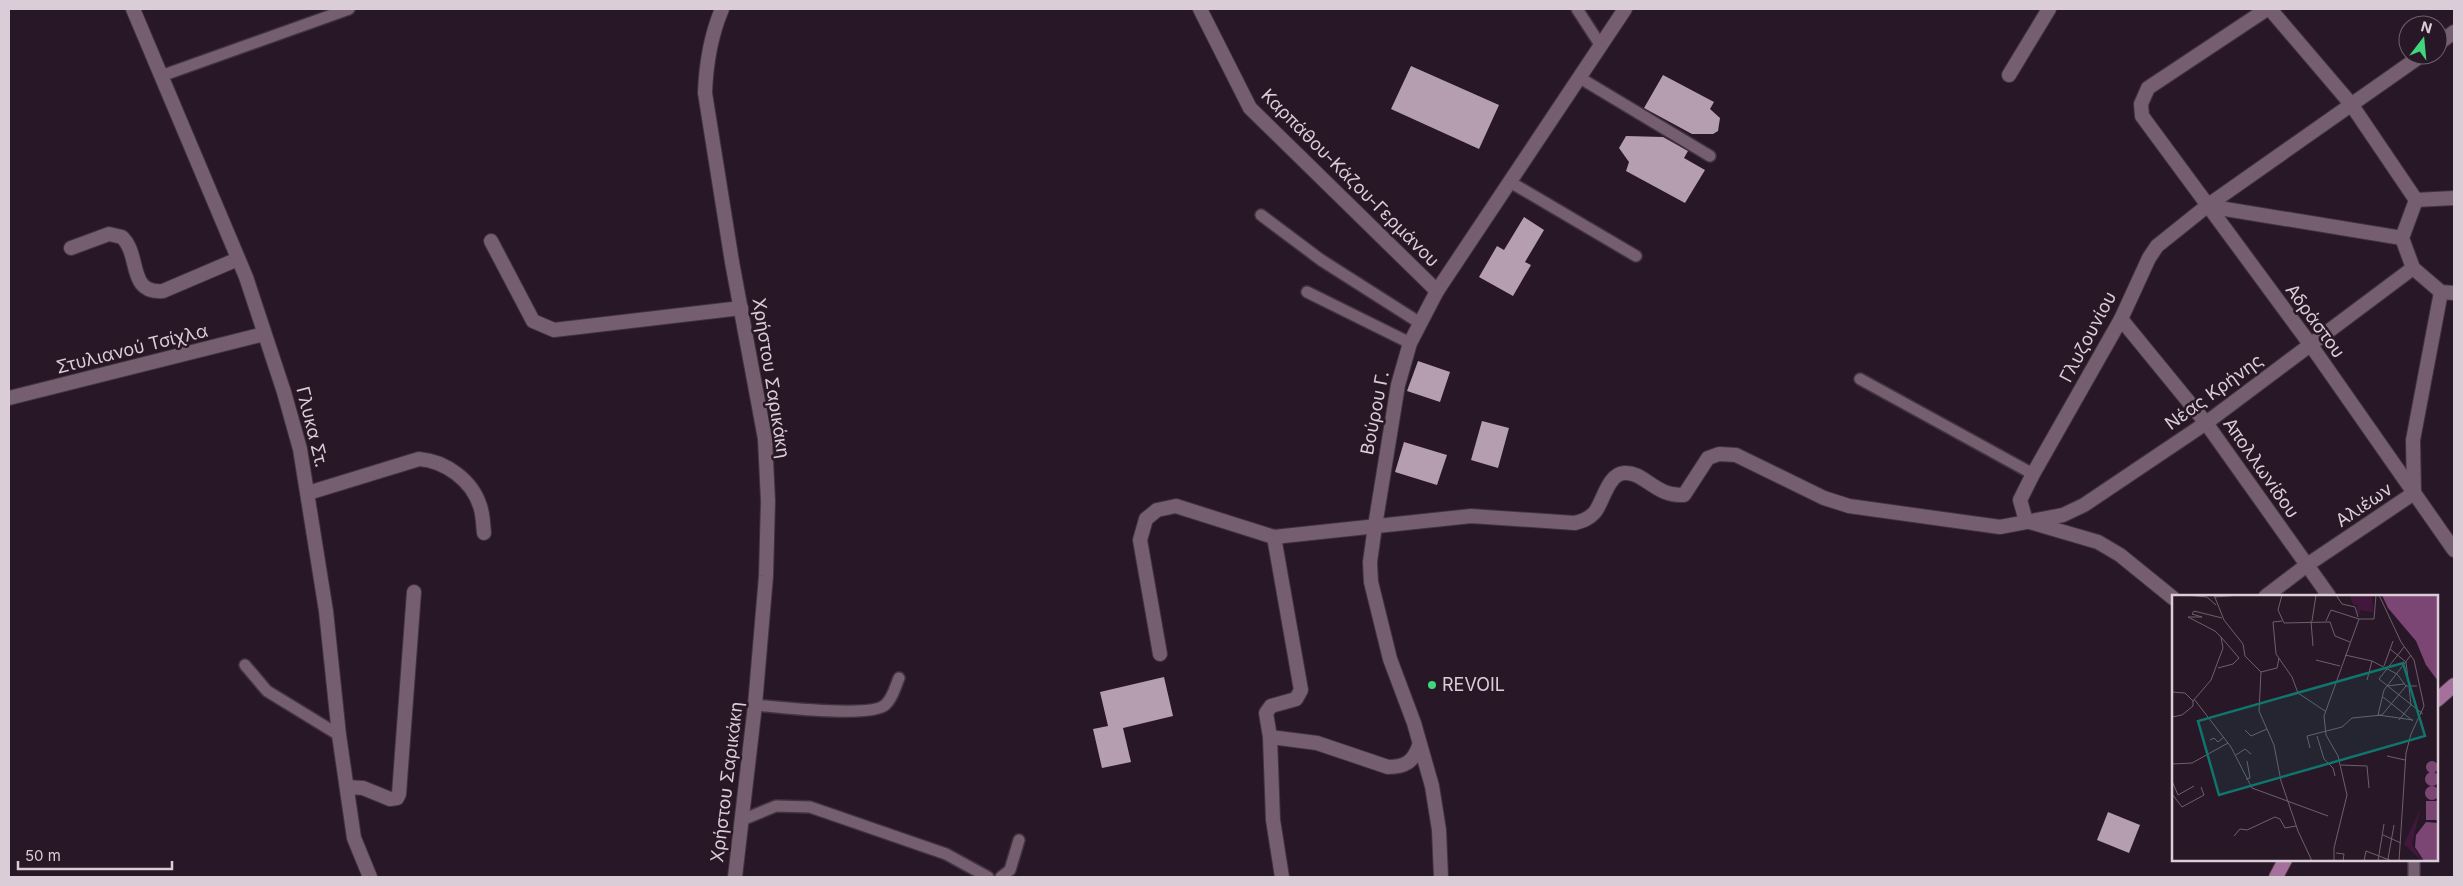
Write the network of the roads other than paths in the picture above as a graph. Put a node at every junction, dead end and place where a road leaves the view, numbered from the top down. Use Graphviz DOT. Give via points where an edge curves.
graph roads {
  1 [pos="133,9"];
  2 [pos="348,9"];
  3 [pos="722,9"];
  4 [pos="1200,9"];
  5 [pos="1577,9"];
  6 [pos="1625,9"];
  7 [pos="2049,9"];
  8 [pos="2268,9"];
  9 [pos="1601,46"];
  10 [pos="2408,65"];
  11 [pos="2009,75"];
  12 [pos="161,76"];
  13 [pos="1580,78"];
  14 [pos="2351,104"];
  15 [pos="1710,156"];
  16 [pos="1510,182"];
  17 [pos="2454,198"];
  18 [pos="2416,200"];
  19 [pos="2207,206"];
  20 [pos="1260,215"];
  21 [pos="2402,238"];
  22 [pos="492,241"];
  23 [pos="71,248"];
  24 [pos="1636,256"];
  25 [pos="238,259"];
  26 [pos="2413,268"];
  27 [pos="1437,291"];
  28 [pos="1307,292"];
  29 [pos="2448,293"];
  30 [pos="741,308"];
  31 [pos="2122,319"];
  32 [pos="1420,323"];
  33 [pos="264,334"];
  34 [pos="1410,343"];
  35 [pos="2310,344"];
  36 [pos="1860,379"];
  37 [pos="9,398"];
  38 [pos="2206,423"];
  39 [pos="2033,474"];
  40 [pos="308,492"];
  41 [pos="2414,493"];
  42 [pos="2026,521"];
  43 [pos="1375,526"];
  44 [pos="484,533"];
  45 [pos="1274,537"];
  46 [pos="2454,550"];
  47 [pos="2307,565"];
  48 [pos="414,592"];
  49 [pos="2267,595"];
  50 [pos="2328,595"];
  51 [pos="2172,597"];
  52 [pos="1160,654"];
  53 [pos="244,665"];
  54 [pos="899,678"];
  55 [pos="2454,685"];
  56 [pos="2438,699"];
  57 [pos="755,705"];
  58 [pos="339,735"];
  59 [pos="1270,737"];
  60 [pos="1419,746"];
  61 [pos="347,787"];
  62 [pos="742,820"];
  63 [pos="1019,840"];
  64 [pos="2284,861"];
  65 [pos="2414,861"];
  66 [pos="370,877"];
  67 [pos="735,877"];
  68 [pos="988,877"];
  69 [pos="1001,877"];
  70 [pos="1282,877"];
  71 [pos="1441,877"];
  72 [pos="2276,877"];
  73 [pos="2414,877"];
  1 -- 12 [label="street, Γλυκα Στ."];
  2 -- 12 [label="lane"];
  3 -- 30 [label="street, Χρήστου Σαρικάκη" via="713,37 705,93"];
  4 -- 27 [label="street, Καρπάθου-Κάζου-Γερμάνου" via="1250,108"];
  5 -- 9 [label="lane"];
  6 -- 9 [label="street, Βούρου Γ."];
  7 -- 11 [label="street"];
  8 -- 14 [label="street"];
  8 -- 19 [label="street, Αδράστου" via="2148,88 2141,104 2142,116"];
  9 -- 13 [label="street, Βούρου Γ."];
  10 -- 14 [label="street, Γλυζουνίου"];
  12 -- 25 [label="street, Γλυκα Στ."];
  13 -- 15 [label="lane"];
  13 -- 16 [label="street, Βούρου Γ."];
  14 -- 18 [label="street"];
  14 -- 19 [label="street, Γλυζουνίου"];
  16 -- 24 [label="lane"];
  16 -- 27 [label="street, Βούρου Γ."];
  17 -- 18 [label="street"];
  18 -- 21 [label="street"];
  19 -- 21 [label="street"];
  19 -- 31 [label="street, Γλυζουνίου" via="2157,246 2148,258"];
  19 -- 35 [label="street, Αδράστου"];
  20 -- 32 [label="lane" via="1321,260"];
  21 -- 26 [label="street"];
  22 -- 30 [label="street" via="533,321 546,328 554,330"];
  23 -- 25 [label="street" via="109,234 122,236 131,251 140,284 155,292"];
  25 -- 33 [label="street, Γλυκα Στ."];
  26 -- 29 [label="street"];
  26 -- 35 [label="street, Νέας Κρήνης"];
  27 -- 32 [label="street, Βούρου Γ."];
  28 -- 34 [label="lane"];
  29 -- 41 [label="street, Αλιέων" via="2412,440"];
  30 -- 57 [label="street, Χρήστου Σαρικάκη" via="765,439 768,501 766,576"];
  31 -- 38 [label="street, Απολλωνίδου"];
  31 -- 39 [label="street, Γλυζουνίου"];
  32 -- 34 [label="street, Βούρου Γ."];
  33 -- 37 [label="street, Στυλιανού Τσίχλα"];
  33 -- 40 [label="street, Γλυκα Στ." via="298,439"];
  34 -- 43 [label="street, Βούρου Γ." via="1398,385"];
  35 -- 38 [label="street, Νέας Κρήνης"];
  35 -- 41 [label="street, Αδράστου"];
  36 -- 39 [label="lane"];
  38 -- 42 [label="street, Νέας Κρήνης" via="2084,506 2064,516"];
  38 -- 47 [label="street, Απολλωνίδου"];
  39 -- 42 [label="street, Γλυζουνίου" via="2020,500"];
  40 -- 44 [label="street" via="419,459 434,460 451,468 475,493 481,508"];
  40 -- 58 [label="street, Γλυκα Στ." via="326,611"];
  41 -- 46 [label="street, Αδράστου"];
  41 -- 47 [label="street, Αλιέων"];
  42 -- 43 [label="street, Νέας Κρήνης" via="2000,527 1848,506 1824,498 1736,455 1719,454 1708,458 1684,495 1665,494 1636,475 1623,473 1614,478 1595,512 1586,520 1575,523 1471,516"];
  42 -- 51 [label="street" via="2098,542 2120,555"];
  43 -- 45 [label="street"];
  43 -- 60 [label="street, Βούρου Γ." via="1370,562 1374,600"];
  45 -- 52 [label="street" via="1176,506 1157,510 1146,519 1140,540"];
  45 -- 59 [label="street" via="1302,690 1296,699 1268,709"];
  47 -- 49 [label="street, Αλιέων"];
  47 -- 50 [label="street, Απολλωνίδου"];
  48 -- 61 [label="street" via="399,794 397,798 390,799 363,788"];
  53 -- 58 [label="lane" via="267,691"];
  54 -- 57 [label="lane" via="890,699 880,708 854,712"];
  55 -- 56 [label="main road"];
  57 -- 62 [label="street, Χρήστου Σαρικάκη"];
  58 -- 61 [label="street, Γλυκα Στ."];
  59 -- 60 [label="street" via="1317,744 1388,767 1408,764"];
  59 -- 70 [label="street" via="1273,820"];
  60 -- 71 [label="street, Βούρου Γ." via="1435,807"];
  61 -- 66 [label="street, Γλυκα Στ." via="354,838"];
  62 -- 67 [label="street, Χρήστου Σαρικάκη"];
  62 -- 68 [label="lane" via="776,806 810,807 946,854"];
  63 -- 69 [label="lane" via="1010,870"];
  64 -- 72 [label="main road"];
  65 -- 73 [label="lane"];
}
